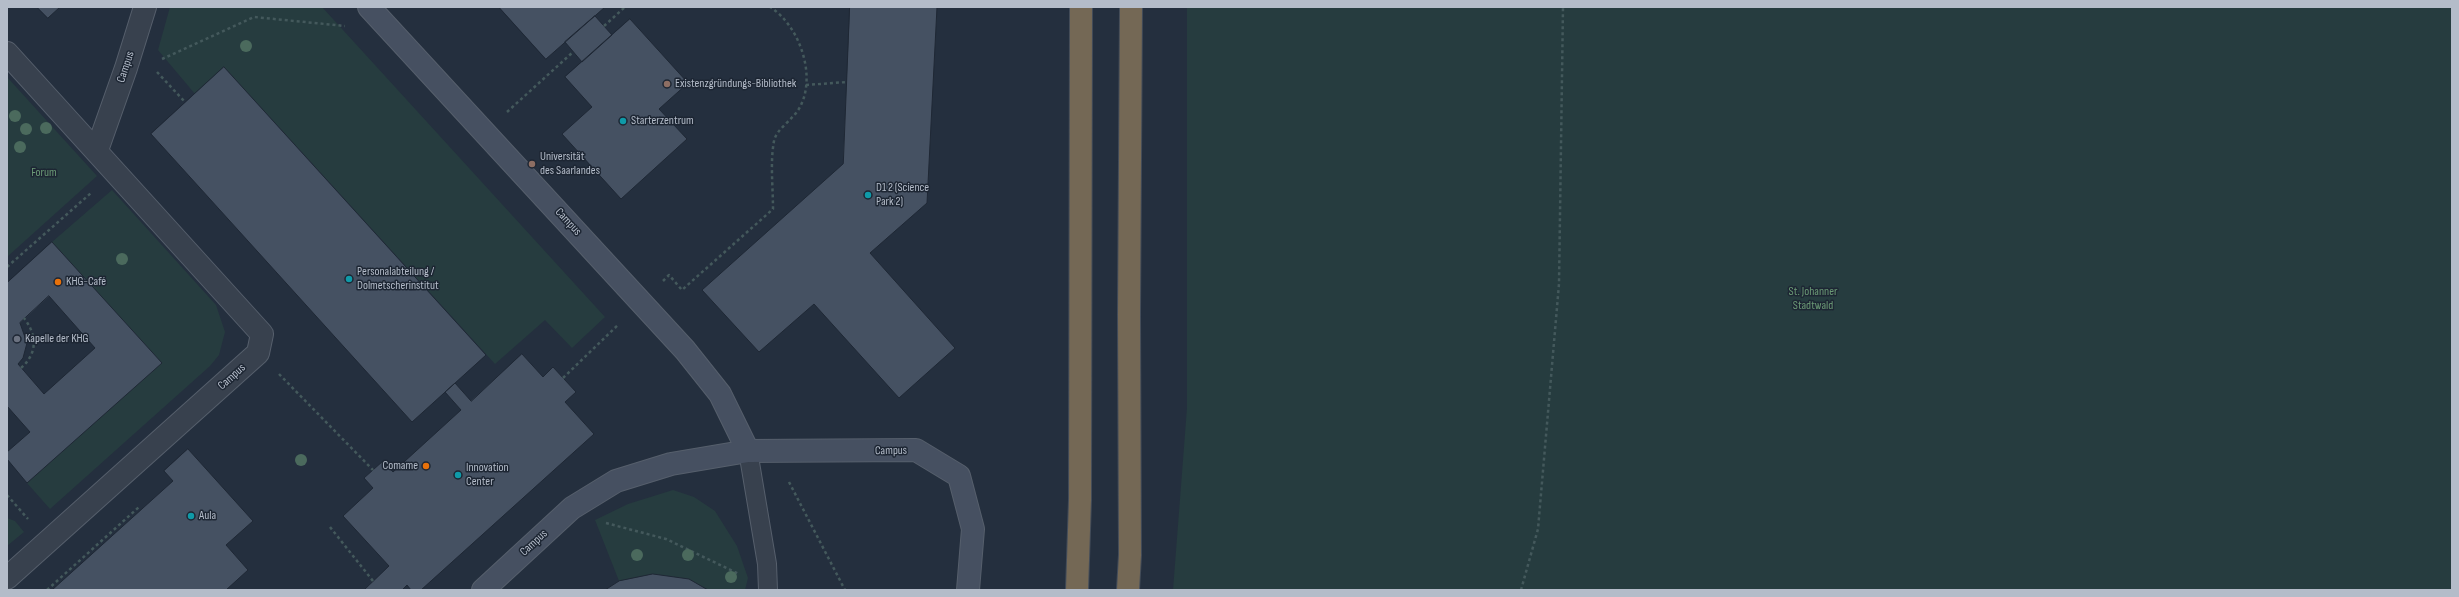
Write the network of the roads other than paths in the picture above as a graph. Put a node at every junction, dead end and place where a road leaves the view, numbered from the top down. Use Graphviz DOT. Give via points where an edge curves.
graph roads {
  1 [pos="145,7"];
  2 [pos="369,7"];
  3 [pos="1081,7"];
  4 [pos="1131,7"];
  5 [pos="7,53"];
  6 [pos="97,150"];
  7 [pos="748,451"];
  8 [pos="7,578"];
  9 [pos="482,590"];
  10 [pos="768,590"];
  11 [pos="968,590"];
  12 [pos="1077,590"];
  13 [pos="1128,590"];
  1 -- 6 [label="street, Campus"];
  2 -- 7 [label="street, Campus" via="684,350 720,394"];
  3 -- 12 [label="highway" via="1080,500"];
  4 -- 13 [label="highway"];
  5 -- 6 [label="street"];
  6 -- 8 [label="street, Campus" via="262,334 258,353"];
  7 -- 9 [label="street, Campus" via="671,464 616,481 572,508"];
  7 -- 10 [label="lane" via="767,564"];
  7 -- 11 [label="street, Campus" via="916,450 959,476 972,529"];
}
